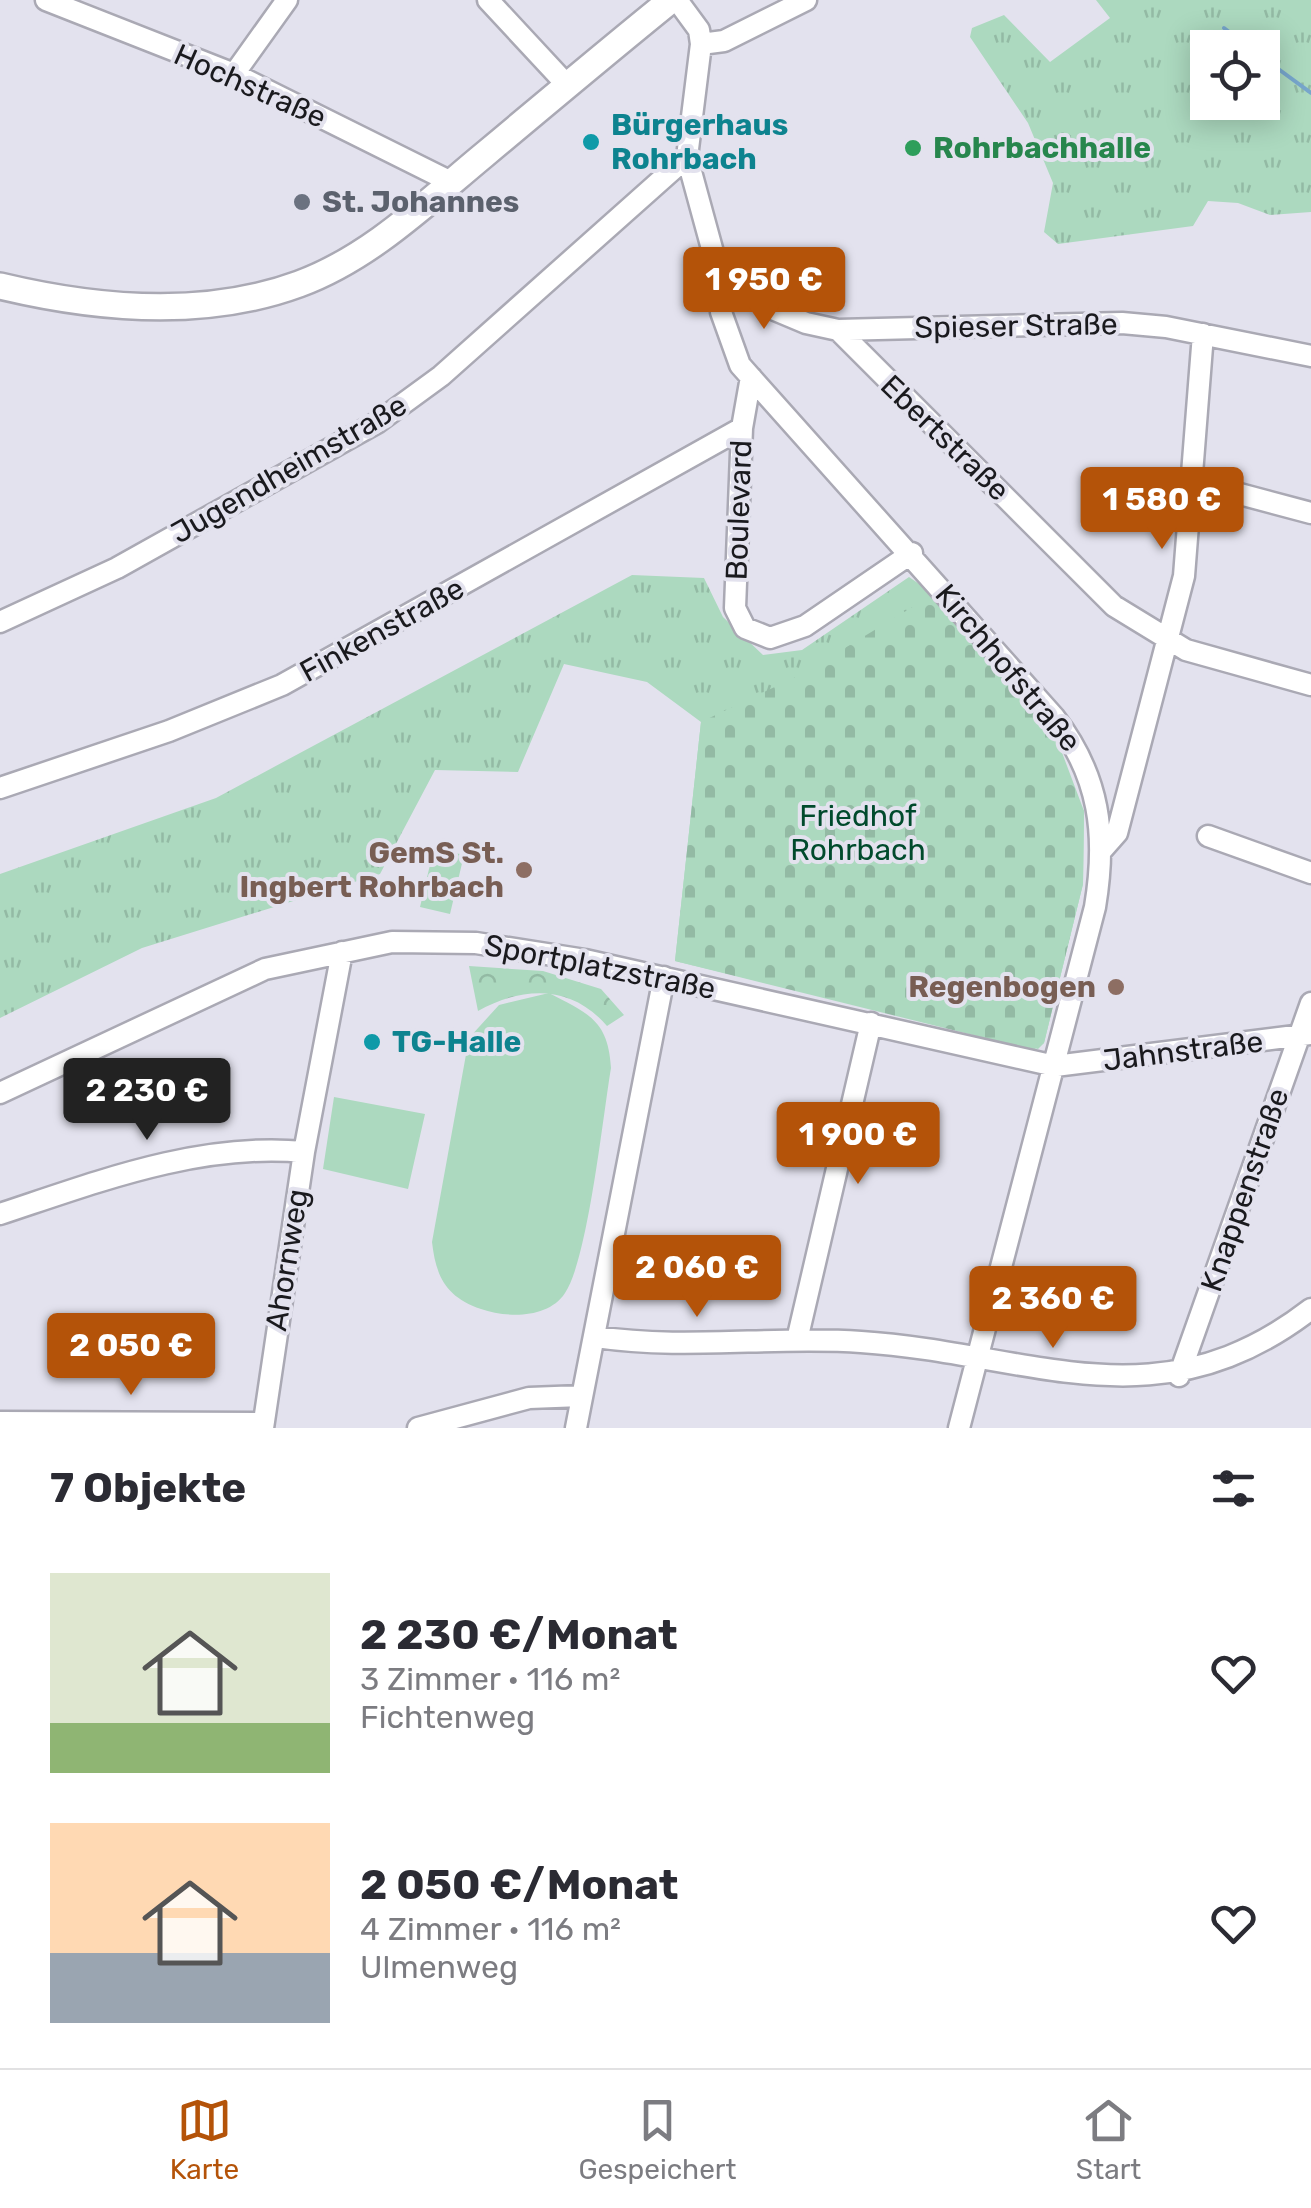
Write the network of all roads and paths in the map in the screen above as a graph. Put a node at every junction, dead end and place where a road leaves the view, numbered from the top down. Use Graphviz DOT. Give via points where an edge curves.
graph roads {
  1 [pos="46,0"];
  2 [pos="286,0"];
  3 [pos="488,0"];
  4 [pos="674,0"];
  5 [pos="806,0"];
  6 [pos="702,44"];
  7 [pos="234,74"];
  8 [pos="566,85"];
  9 [pos="688,157"];
  10 [pos="451,182"];
  11 [pos="723,276"];
  12 [pos="0,286"];
  13 [pos="838,330"];
  14 [pos="1203,334"];
  15 [pos="1311,356"];
  16 [pos="751,377"];
  17 [pos="742,428"];
  18 [pos="1191,481"];
  19 [pos="1311,513"];
  20 [pos="912,553"];
  21 [pos="0,622"];
  22 [pos="1170,642"];
  23 [pos="1311,685"];
  24 [pos="0,788"];
  25 [pos="1208,836"];
  26 [pos="1102,850"];
  27 [pos="1311,874"];
  28 [pos="342,952"];
  29 [pos="664,977"];
  30 [pos="1311,1003"];
  31 [pos="871,1023"];
  32 [pos="1305,1035"];
  33 [pos="1055,1066"];
  34 [pos="0,1092"];
  35 [pos="304,1152"];
  36 [pos="0,1214"];
  37 [pos="1311,1309"];
  38 [pos="596,1337"];
  39 [pos="796,1340"];
  40 [pos="975,1359"];
  41 [pos="1179,1376"];
  42 [pos="580,1396"];
  43 [pos="0,1422"];
  44 [pos="262,1426"];
  45 [pos="418,1428"];
  46 [pos="576,1428"];
  47 [pos="959,1428"];
  1 -- 7 [label="street, Hochstraße"];
  2 -- 7 [label="street"];
  3 -- 8 [label="street"];
  4 -- 6 [label="street"];
  4 -- 8 [label="main road"];
  5 -- 6 [label="street" via="724,41"];
  6 -- 9 [label="street"];
  7 -- 10 [label="street, Hochstraße"];
  8 -- 10 [label="main road"];
  9 -- 11 [label="street" via="704,231"];
  9 -- 21 [label="street, Jugendheimstraße" via="441,376 378,422 117,568"];
  10 -- 12 [label="main road" via="359,255 267,294 147,306"];
  11 -- 13 [label="street, Spieser Straße" via="775,310"];
  11 -- 16 [label="street, Kirchhofstraße" via="721,312 733,352"];
  13 -- 14 [label="street, Spieser Straße" via="1077,322"];
  13 -- 22 [label="street, Ebertstraße" via="1094,589"];
  14 -- 15 [label="street, Spieser Straße"];
  14 -- 18 [label="street"];
  16 -- 17 [label="street, Boulevard"];
  16 -- 20 [label="street, Kirchhofstraße"];
  17 -- 20 [label="street, Boulevard" via="735,608 745,628 770,638 805,626"];
  17 -- 24 [label="street, Finkenstraße" via="282,685"];
  18 -- 19 [label="street"];
  18 -- 22 [label="street" via="1184,576"];
  20 -- 26 [label="street, Kirchhofstraße" via="1079,750 1095,793"];
  22 -- 23 [label="street, Ebertstraße"];
  22 -- 26 [label="street" via="1116,833"];
  25 -- 27 [label="street"];
  26 -- 33 [label="street, Kirchhofstraße" via="1095,908"];
  28 -- 29 [label="street, Sportplatzstraße" via="434,940"];
  28 -- 34 [label="street, Sportplatzstraße" via="264,969"];
  28 -- 35 [label="street"];
  29 -- 31 [label="street, Sportplatzstraße"];
  29 -- 38 [label="street"];
  30 -- 32 [label="street, Knappenstraße"];
  31 -- 33 [label="street, Sportplatzstraße"];
  31 -- 39 [label="street"];
  32 -- 33 [label="street, Jahnstraße"];
  32 -- 41 [label="street, Knappenstraße"];
  33 -- 40 [label="street, Kirchhofstraße"];
  35 -- 36 [label="street" via="248,1150 180,1160"];
  35 -- 44 [label="street, Ahornweg"];
  37 -- 41 [label="street" via="1273,1338"];
  38 -- 39 [label="street" via="670,1344"];
  38 -- 42 [label="street"];
  39 -- 40 [label="street" via="892,1344"];
  40 -- 41 [label="street" via="1114,1383"];
  40 -- 47 [label="street, Kirchhofstraße"];
  42 -- 45 [label="street" via="529,1398"];
  42 -- 46 [label="street"];
  43 -- 44 [label="street"];
}
